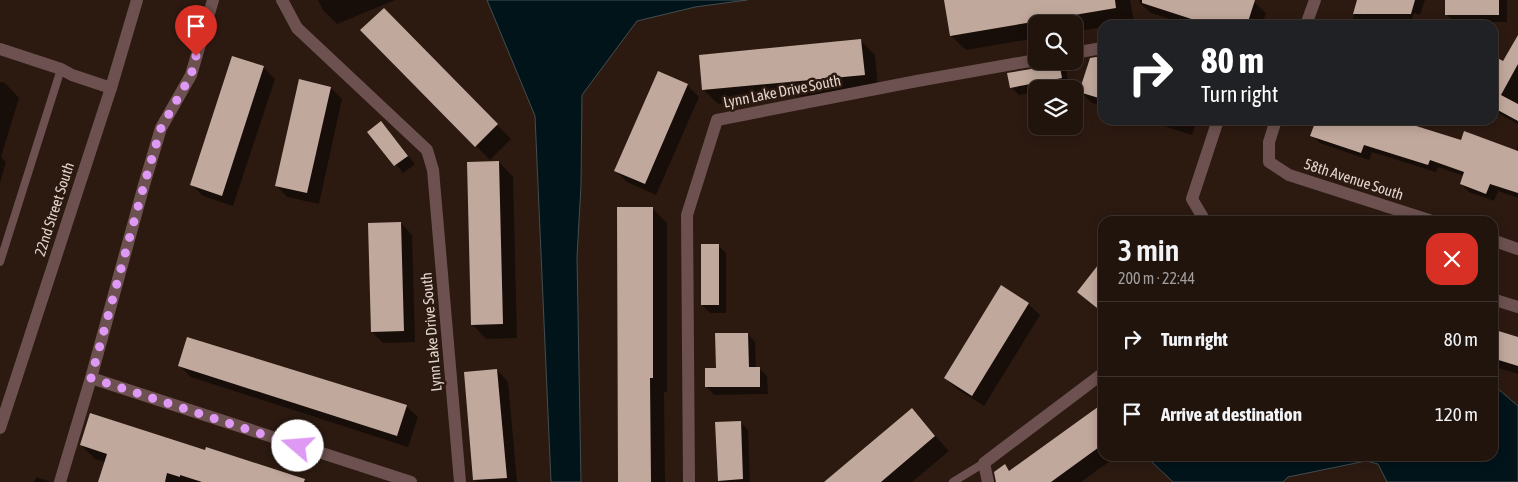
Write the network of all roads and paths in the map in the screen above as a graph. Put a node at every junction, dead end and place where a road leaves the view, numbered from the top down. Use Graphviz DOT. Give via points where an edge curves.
graph roads {
  1 [pos="137,0"];
  2 [pos="213,0"];
  3 [pos="282,0"];
  4 [pos="1315,0"];
  5 [pos="1308,20"];
  6 [pos="0,49"];
  7 [pos="1098,49"];
  8 [pos="1083,51"];
  9 [pos="1028,61"];
  10 [pos="61,69"];
  11 [pos="111,88"];
  12 [pos="1216,125"];
  13 [pos="1274,125"];
  14 [pos="1202,216"];
  15 [pos="1416,216"];
  16 [pos="1498,242"];
  17 [pos="1518,249"];
  18 [pos="0,262"];
  19 [pos="1498,301"];
  20 [pos="1518,307"];
  21 [pos="1098,377"];
  22 [pos="91,378"];
  23 [pos="0,428"];
  24 [pos="984,463"];
  25 [pos="60,482"];
  26 [pos="411,482"];
  27 [pos="460,482"];
  28 [pos="689,482"];
  29 [pos="953,482"];
  30 [pos="988,482"];
  1 -- 11 [label="street, 22nd Street South"];
  2 -- 22 [label="street" via="191,75 161,128"];
  3 -- 27 [label="street, Lynn Lake Drive South" via="296,28 427,150 433,170"];
  4 -- 5 [label="street"];
  6 -- 10 [label="street"];
  7 -- 8 [label="street"];
  9 -- 28 [label="street, Lynn Lake Drive South" via="717,120 687,215"];
  10 -- 11 [label="street"];
  10 -- 18 [label="lane"];
  11 -- 23 [label="street, 22nd Street South"];
  12 -- 14 [label="street" via="1192,199"];
  13 -- 15 [label="street, 58th Avenue South" via="1269,142 1269,162 1289,176"];
  16 -- 17 [label="street"];
  19 -- 20 [label="street"];
  21 -- 24 [label="street"];
  22 -- 25 [label="street"];
  22 -- 26 [label="street"];
  24 -- 29 [label="lane"];
  24 -- 30 [label="street"];
}
